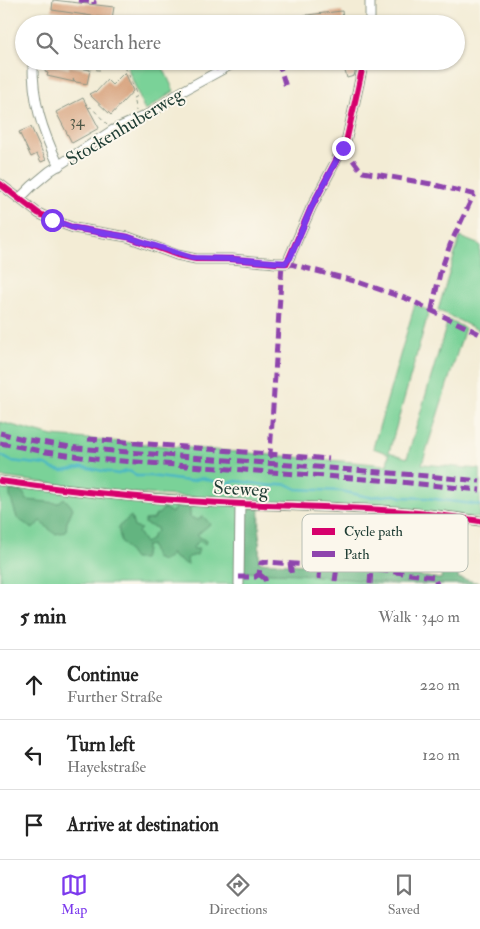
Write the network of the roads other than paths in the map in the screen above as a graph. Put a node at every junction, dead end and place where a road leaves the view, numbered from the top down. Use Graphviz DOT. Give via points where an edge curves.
graph roads {
  1 [pos="370,0"];
  2 [pos="370,15"];
  3 [pos="33,70"];
  4 [pos="221,70"];
  5 [pos="362,70"];
  6 [pos="58,166"];
  7 [pos="0,184"];
  8 [pos="20,198"];
  9 [pos="0,481"];
  10 [pos="240,504"];
  11 [pos="412,514"];
  12 [pos="239,584"];
  1 -- 2 [label="street"];
  3 -- 6 [label="street" via="37,113"];
  4 -- 6 [label="street, Stockenhuberweg" via="179,92 151,113 113,130"];
  5 -- 8 [label="street" via="346,142 311,208 287,263 188,258 128,237 65,225 38,213"];
  6 -- 8 [label="street, Stockenhuberweg"];
  7 -- 8 [label="street"];
  9 -- 10 [label="street, Seeweg"];
  10 -- 11 [label="street, Seeweg" via="354,508"];
  10 -- 12 [label="street"];
}
